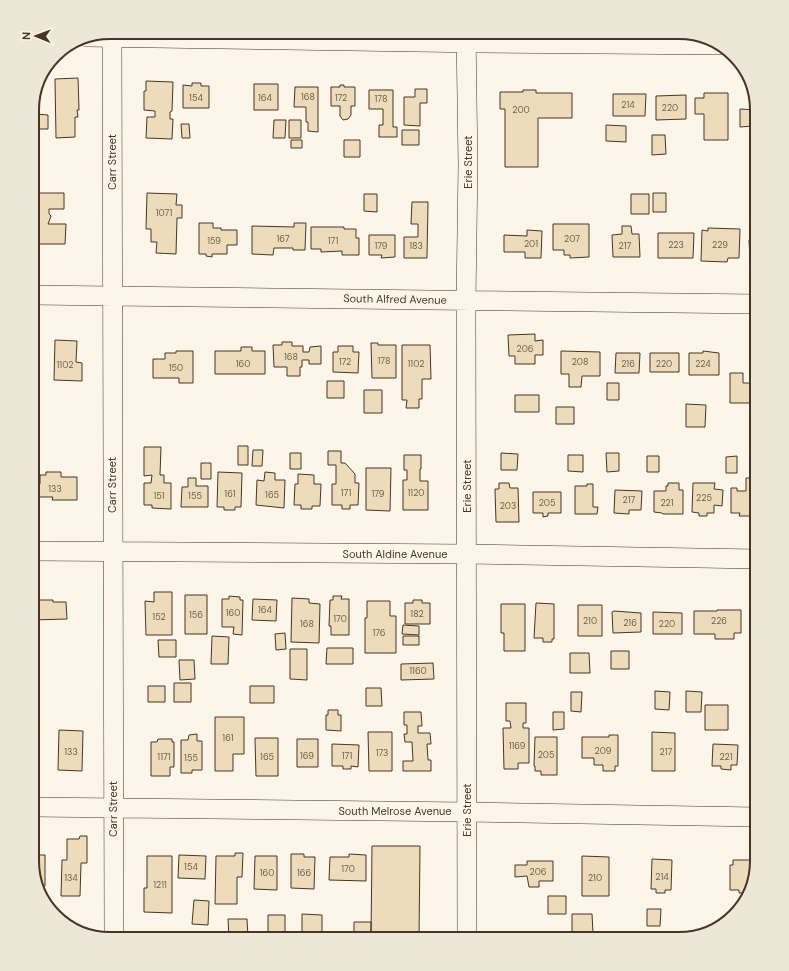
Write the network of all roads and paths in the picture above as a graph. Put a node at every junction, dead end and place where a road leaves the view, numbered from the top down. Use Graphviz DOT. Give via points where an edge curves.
graph roads {
  1 [pos="112,39"];
  2 [pos="466,39"];
  3 [pos="502,39"];
  4 [pos="706,45"];
  5 [pos="39,295"];
  6 [pos="112,296"];
  7 [pos="466,300"];
  8 [pos="750,304"];
  9 [pos="39,551"];
  10 [pos="113,552"];
  11 [pos="467,554"];
  12 [pos="750,559"];
  13 [pos="39,807"];
  14 [pos="113,809"];
  15 [pos="467,812"];
  16 [pos="750,817"];
  17 [pos="114,932"];
  18 [pos="467,932"];
  1 -- 6 [label="street, Carr Street"];
  2 -- 7 [label="street, Erie Street"];
  3 -- 4 [label="street"];
  5 -- 6 [label="street, South Alfred Avenue"];
  6 -- 7 [label="street, South Alfred Avenue"];
  6 -- 10 [label="street, Carr Street"];
  7 -- 8 [label="street, South Alfred Avenue"];
  7 -- 11 [label="street, Erie Street"];
  9 -- 10 [label="street, South Aldine Avenue"];
  10 -- 11 [label="street, South Aldine Avenue"];
  10 -- 14 [label="street, Carr Street"];
  11 -- 12 [label="street, South Aldine Avenue"];
  11 -- 15 [label="street, Erie Street"];
  13 -- 14 [label="street, South Melrose Avenue"];
  14 -- 15 [label="street, South Melrose Avenue"];
  14 -- 17 [label="street, Carr Street"];
  15 -- 16 [label="street, South Melrose Avenue"];
  15 -- 18 [label="street, Erie Street"];
}
